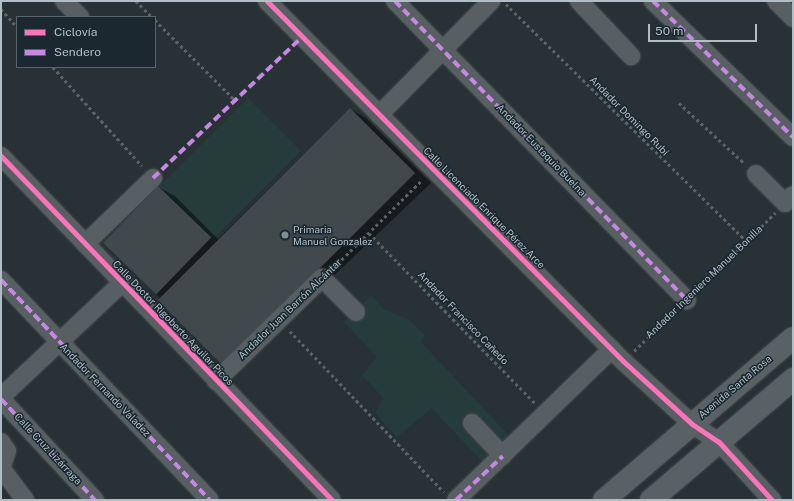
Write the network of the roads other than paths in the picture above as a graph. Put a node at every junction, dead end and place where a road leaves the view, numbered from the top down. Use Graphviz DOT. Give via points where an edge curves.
graph roads {
  1 [pos="64,1"];
  2 [pos="267,1"];
  3 [pos="395,1"];
  4 [pos="491,1"];
  5 [pos="579,1"];
  6 [pos="653,1"];
  7 [pos="776,1"];
  8 [pos="79,16"];
  9 [pos="793,18"];
  10 [pos="443,49"];
  11 [pos="631,56"];
  12 [pos="379,115"];
  13 [pos="793,137"];
  14 [pos="1,156"];
  15 [pos="756,174"];
  16 [pos="153,178"];
  17 [pos="789,199"];
  18 [pos="85,244"];
  19 [pos="1,280"];
  20 [pos="122,283"];
  21 [pos="687,300"];
  22 [pos="356,312"];
  23 [pos="793,338"];
  24 [pos="59,342"];
  25 [pos="617,355"];
  26 [pos="793,379"];
  27 [pos="216,381"];
  28 [pos="1,398"];
  29 [pos="472,423"];
  30 [pos="692,424"];
  31 [pos="1,442"];
  32 [pos="719,442"];
  33 [pos="503,456"];
  34 [pos="451,497"];
  35 [pos="25,500"];
  36 [pos="95,500"];
  37 [pos="210,500"];
  38 [pos="332,500"];
  39 [pos="604,500"];
  40 [pos="651,500"];
  41 [pos="772,500"];
  1 -- 8 [label="street"];
  2 -- 12 [label="street, Calle Licenciado Enrique Pérez Arce"];
  3 -- 10 [label="street, Andador Eustaquio Buelna"];
  4 -- 10 [label="street"];
  5 -- 11 [label="street"];
  6 -- 13 [label="street"];
  7 -- 9 [label="street"];
  10 -- 12 [label="street"];
  10 -- 21 [label="street, Andador Eustaquio Buelna"];
  12 -- 25 [label="street, Calle Licenciado Enrique Pérez Arce"];
  14 -- 18 [label="street, Calle Doctor Rigoberto Aguilar Picos"];
  15 -- 17 [label="street"];
  16 -- 18 [label="street"];
  18 -- 20 [label="street, Calle Doctor Rigoberto Aguilar Picos"];
  19 -- 24 [label="street, Andador Fernando Valadez"];
  20 -- 24 [label="street"];
  20 -- 27 [label="street, Calle Doctor Rigoberto Aguilar Picos"];
  22 -- 27 [label="street, Andador Juan Barrón Alcántar" via="322,278"];
  23 -- 30 [label="main road, Avenida Santa Rosa"];
  24 -- 28 [label="street"];
  24 -- 37 [label="street, Andador Fernando Valadez"];
  25 -- 30 [label="street, Calle Licenciado Enrique Pérez Arce"];
  25 -- 33 [label="street" via="546,414"];
  26 -- 32 [label="main road"];
  27 -- 38 [label="street, Calle Doctor Rigoberto Aguilar Picos"];
  28 -- 36 [label="street, Calle Cruz Lizárraga"];
  29 -- 33 [label="street"];
  30 -- 32 [label="street, Calle Licenciado Enrique Pérez Arce"];
  30 -- 39 [label="main road, Avenida Santa Rosa"];
  31 -- 35 [label="street" via="6,451 1,468"];
  32 -- 40 [label="main road"];
  32 -- 41 [label="street, Calle Licenciado Enrique Pérez Arce"];
  33 -- 34 [label="street"];
}
